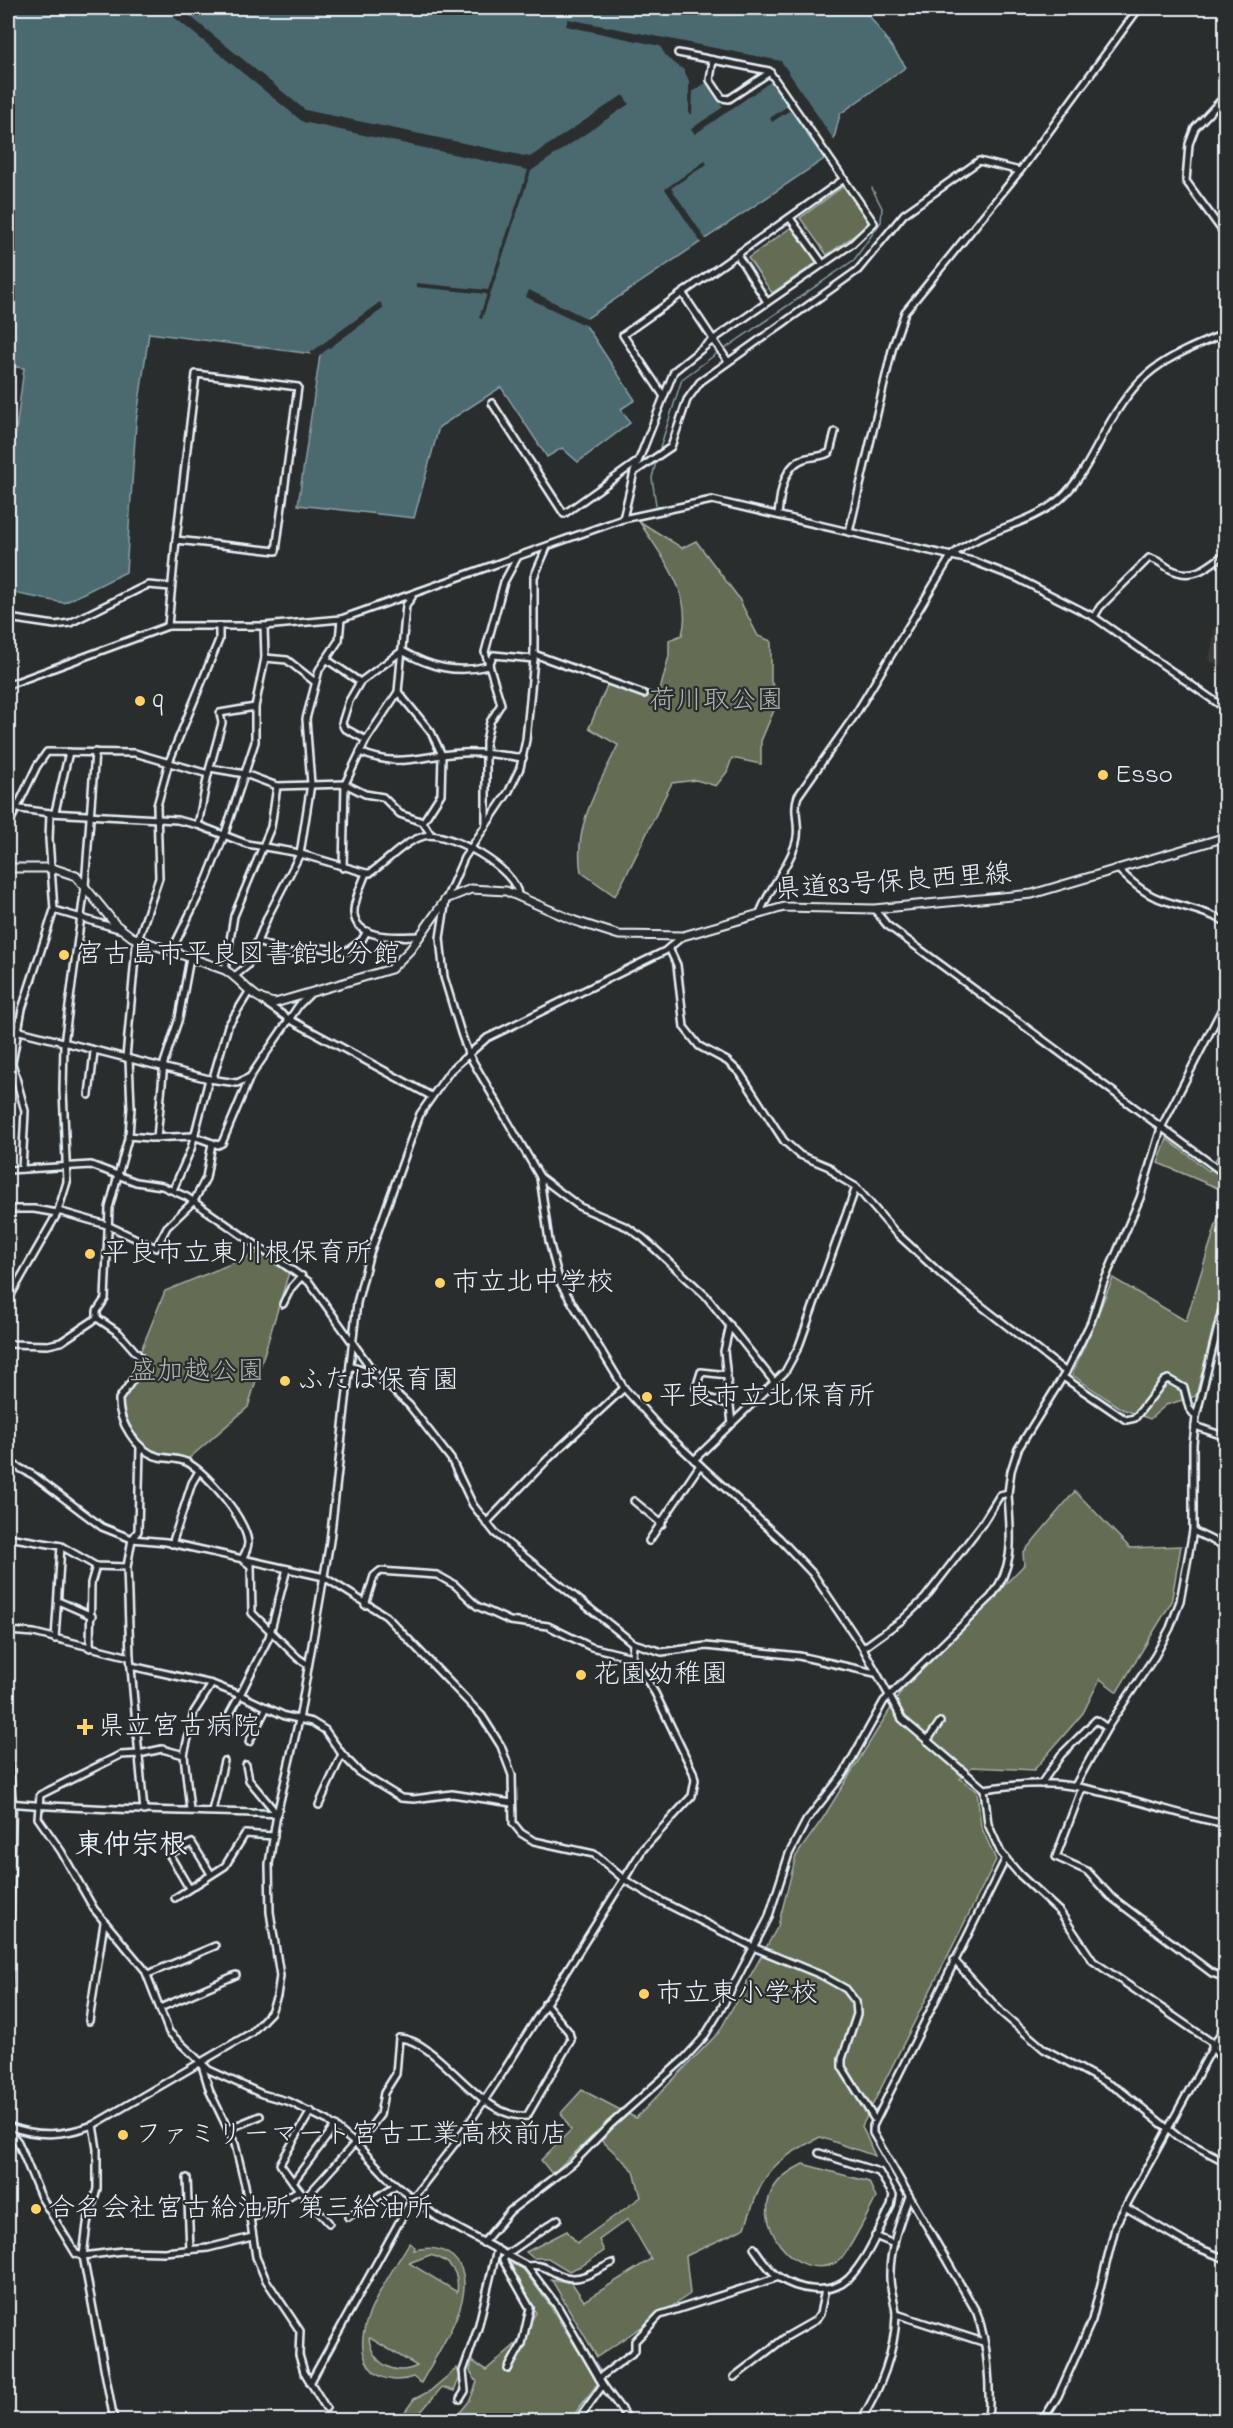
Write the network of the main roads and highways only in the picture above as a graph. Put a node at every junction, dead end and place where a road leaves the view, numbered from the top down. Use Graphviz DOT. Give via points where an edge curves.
graph roads {
  1 [pos="1226,837"];
  2 [pos="8,868"];
  3 [pos="8,1759"];
  4 [pos="10,1803"];
  5 [pos="8,1988"];
  6 [pos="8,2144"];
  7 [pos="8,2160"];
  1 -- 2 [label="main road, 県道83号保良西里線" via="1026,895 874,909 784,908 682,936 633,936 604,931 518,895 483,888 460,892 446,899 410,950 391,969 275,1003 249,992 236,975 125,932 76,876 52,868"];
  3 -- 4 [label="main road"];
  4 -- 5 [label="main road"];
  6 -- 7 [label="main road"];
}
